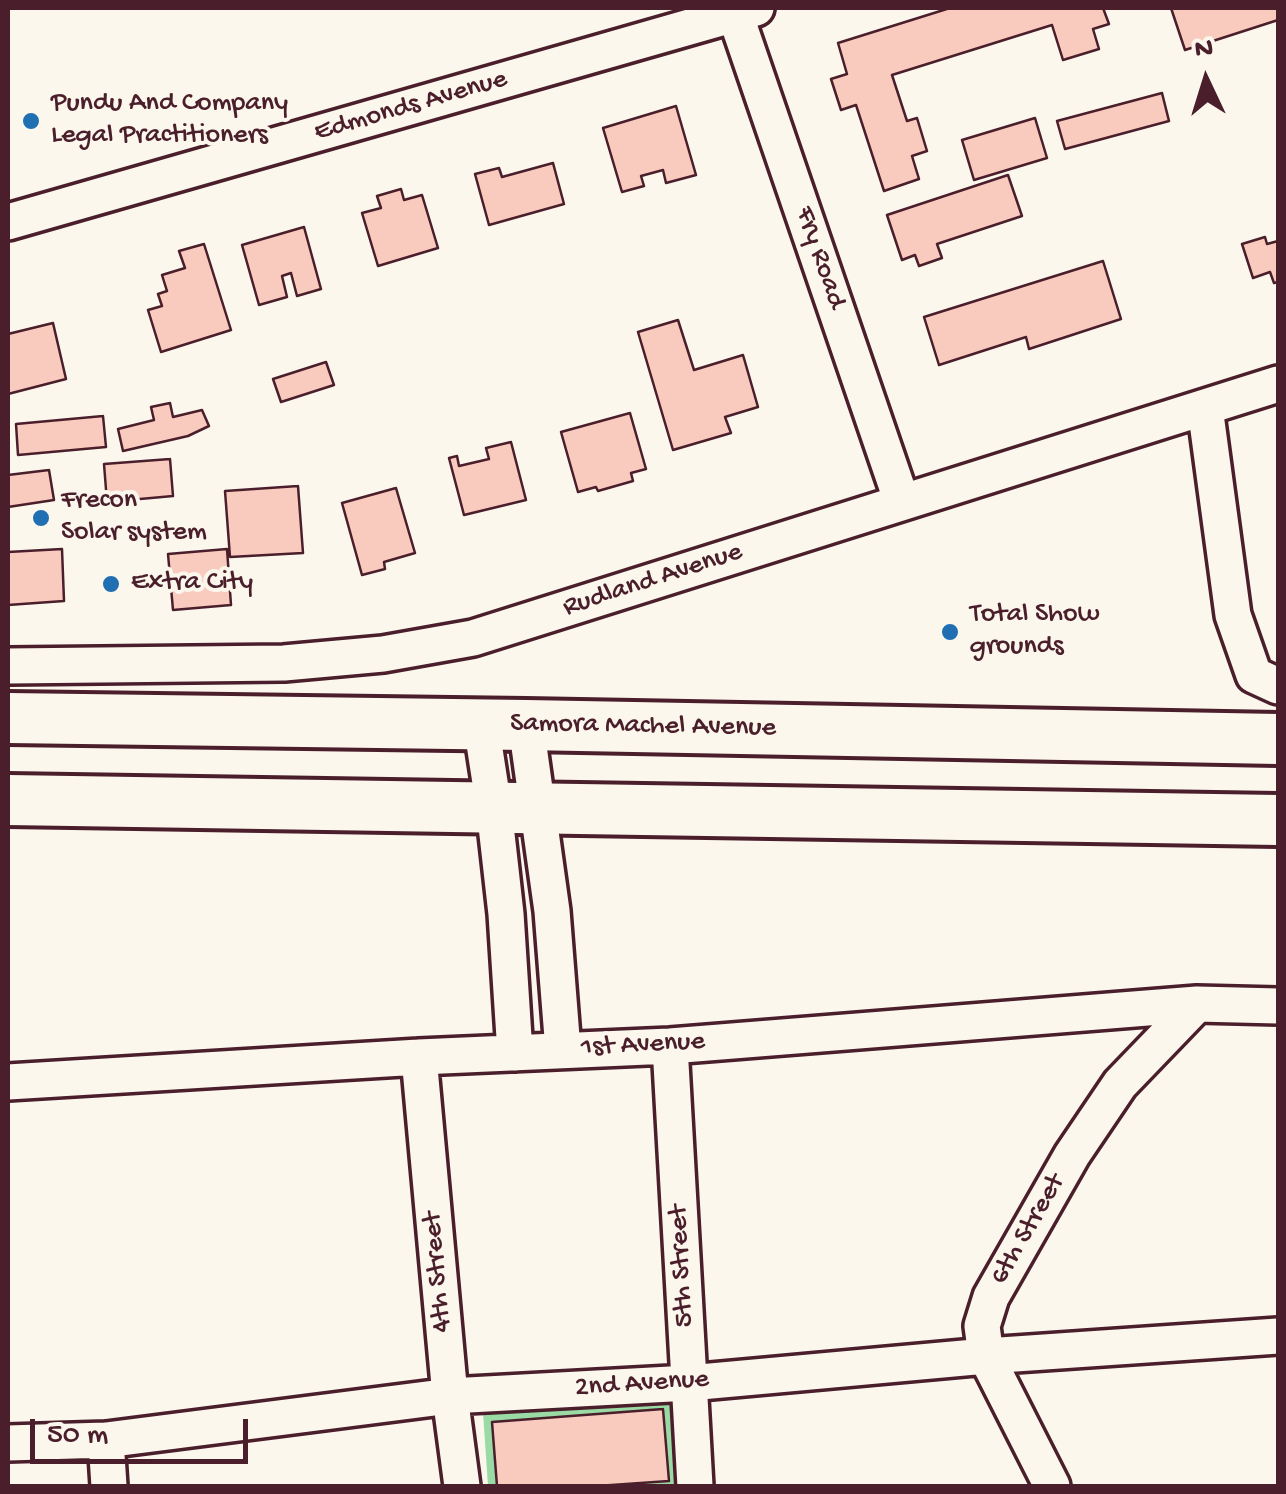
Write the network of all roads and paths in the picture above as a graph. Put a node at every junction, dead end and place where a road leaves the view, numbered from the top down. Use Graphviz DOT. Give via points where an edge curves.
graph roads {
  1 [pos="746,11"];
  2 [pos="8,222"];
  3 [pos="1278,384"];
  4 [pos="1205,406"];
  5 [pos="902,502"];
  6 [pos="8,666"];
  7 [pos="1278,686"];
  8 [pos="8,718"];
  9 [pos="503,724"];
  10 [pos="1278,739"];
  11 [pos="8,800"];
  12 [pos="516,808"];
  13 [pos="1278,820"];
  14 [pos="1198,1004"];
  15 [pos="1278,1006"];
  16 [pos="670,1046"];
  17 [pos="563,1050"];
  18 [pos="514,1053"];
  19 [pos="419,1058"];
  20 [pos="8,1082"];
  21 [pos="1278,1336"];
  22 [pos="986,1356"];
  23 [pos="690,1383"];
  24 [pos="450,1396"];
  25 [pos="106,1440"];
  26 [pos="8,1443"];
  27 [pos="109,1486"];
  28 [pos="462,1486"];
  29 [pos="695,1486"];
  30 [pos="1052,1486"];
  1 -- 2 [label="street, Edmonds Avenue"];
  1 -- 5 [label="street, Fry Road"];
  3 -- 4 [label="street, Rudland Avenue"];
  4 -- 5 [label="street, Rudland Avenue"];
  4 -- 7 [label="street" via="1233,615 1254,675"];
  5 -- 6 [label="street, Rudland Avenue" via="473,638 284,662"];
  8 -- 9 [label="highway, Samora Machel Avenue"];
  9 -- 10 [label="highway, Samora Machel Avenue"];
  9 -- 12 [label="street"];
  11 -- 12 [label="highway"];
  12 -- 13 [label="highway"];
  12 -- 17 [label="street" via="552,911"];
  12 -- 18 [label="street" via="506,914"];
  14 -- 15 [label="street, 1st Avenue"];
  14 -- 16 [label="street, 1st Avenue"];
  14 -- 22 [label="street, 6th Street" via="1120,1084 1072,1156 991,1298 982,1326"];
  16 -- 17 [label="street, 1st Avenue"];
  16 -- 23 [label="street, 5th Street"];
  17 -- 18 [label="street, 1st Avenue"];
  18 -- 19 [label="street, 1st Avenue"];
  19 -- 20 [label="street, 1st Avenue"];
  19 -- 24 [label="street, 4th Street"];
  21 -- 22 [label="street, 2nd Avenue"];
  22 -- 23 [label="street, 2nd Avenue"];
  22 -- 30 [label="street, 6th Street"];
  23 -- 24 [label="street, 2nd Avenue"];
  23 -- 29 [label="street, 5th Street"];
  24 -- 25 [label="street, 2nd Avenue"];
  24 -- 28 [label="street, 4th Street"];
  25 -- 26 [label="street, 2nd Avenue"];
  25 -- 27 [label="street"];
}
